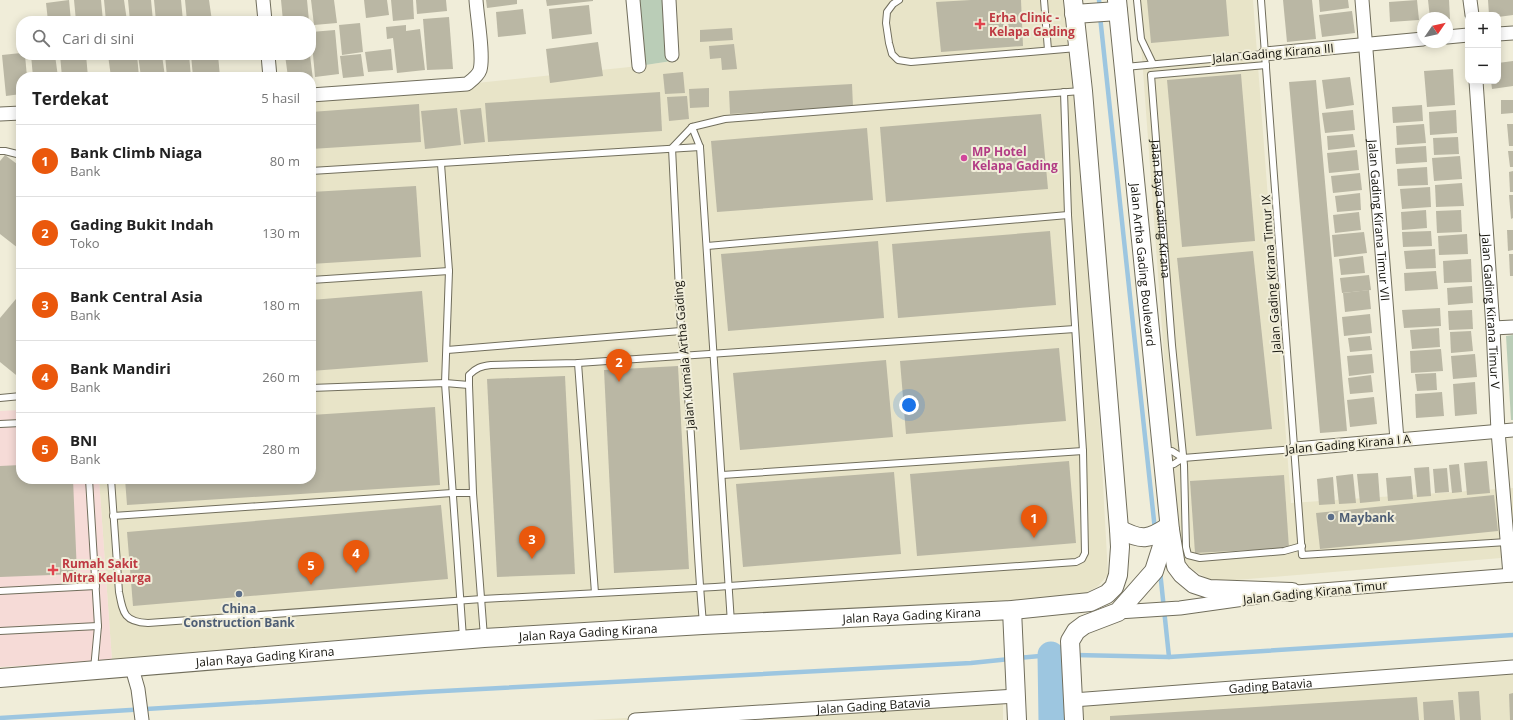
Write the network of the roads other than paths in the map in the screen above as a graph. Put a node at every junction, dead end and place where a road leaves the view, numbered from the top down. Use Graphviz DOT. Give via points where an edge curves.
graph roads {
  1 [pos="263,0"];
  2 [pos="476,0"];
  3 [pos="633,0"];
  4 [pos="669,0"];
  5 [pos="899,0"];
  6 [pos="1044,0"];
  7 [pos="1137,0"];
  8 [pos="1261,0"];
  9 [pos="1362,0"];
  10 [pos="1470,0"];
  11 [pos="1115,7"];
  12 [pos="1078,9"];
  13 [pos="1472,12"];
  14 [pos="265,16"];
  15 [pos="1513,33"];
  16 [pos="1501,34"];
  17 [pos="1465,35"];
  18 [pos="1453,36"];
  19 [pos="1417,40"];
  20 [pos="1366,44"];
  21 [pos="1079,48"];
  22 [pos="1048,50"];
  23 [pos="672,55"];
  24 [pos="268,60"];
  25 [pos="1265,60"];
  26 [pos="1153,64"];
  27 [pos="639,66"];
  28 [pos="1124,67"];
  29 [pos="270,72"];
  30 [pos="1476,84"];
  31 [pos="1083,91"];
  32 [pos="1064,92"];
  33 [pos="316,95"];
  34 [pos="16,113"];
  35 [pos="0,114"];
  36 [pos="692,127"];
  37 [pos="700,147"];
  38 [pos="672,148"];
  39 [pos="0,151"];
  40 [pos="16,153"];
  41 [pos="441,164"];
  42 [pos="316,171"];
  43 [pos="1068,214"];
  44 [pos="707,246"];
  45 [pos="449,271"];
  46 [pos="316,280"];
  47 [pos="1513,327"];
  48 [pos="1493,328"];
  49 [pos="1075,329"];
  50 [pos="681,331"];
  51 [pos="447,350"];
  52 [pos="714,354"];
  53 [pos="684,356"];
  54 [pos="578,363"];
  55 [pos="446,383"];
  56 [pos="469,384"];
  57 [pos="316,388"];
  58 [pos="16,396"];
  59 [pos="0,398"];
  60 [pos="16,423"];
  61 [pos="0,424"];
  62 [pos="1513,430"];
  63 [pos="1498,431"];
  64 [pos="1397,440"];
  65 [pos="1295,449"];
  66 [pos="1083,451"];
  67 [pos="1183,458"];
  68 [pos="1163,459"];
  69 [pos="722,475"];
  70 [pos="88,484"];
  71 [pos="112,484"];
  72 [pos="452,493"];
  73 [pos="474,493"];
  74 [pos="113,516"];
  75 [pos="1122,530"];
  76 [pos="1164,539"];
  77 [pos="1511,542"];
  78 [pos="1302,546"];
  79 [pos="1512,575"];
  80 [pos="96,586"];
  81 [pos="729,586"];
  82 [pos="701,588"];
  83 [pos="0,591"];
  84 [pos="1292,592"];
  85 [pos="595,593"];
  86 [pos="482,600"];
  87 [pos="460,601"];
  88 [pos="1012,610"];
  89 [pos="1118,612"];
  90 [pos="731,624"];
  91 [pos="704,625"];
  92 [pos="98,626"];
  93 [pos="0,631"];
  94 [pos="484,638"];
  95 [pos="463,640"];
  96 [pos="1513,667"];
  97 [pos="132,668"];
  98 [pos="94,671"];
  99 [pos="0,678"];
  100 [pos="1016,692"];
  101 [pos="1073,695"];
  102 [pos="142,720"];
  103 [pos="635,720"];
  104 [pos="1017,720"];
  105 [pos="1074,720"];
  1 -- 14 [label="street"];
  2 -- 33 [label="street" via="480,70 467,84"];
  3 -- 27 [label="street"];
  4 -- 23 [label="street"];
  5 -- 22 [label="lane" via="887,12 886,23 892,54 898,60 911,62"];
  6 -- 22 [label="lane"];
  7 -- 26 [label="lane" via="1141,39"];
  8 -- 25 [label="lane, Jalan Gading Kirana Timur IX"];
  9 -- 20 [label="street, Jalan Gading Kirana Timur VII"];
  10 -- 13 [label="street"];
  11 -- 12 [label="main road"];
  11 -- 28 [label="main road, Jalan Artha Gading Boulevard"];
  12 -- 21 [label="main road"];
  15 -- 16 [label="street"];
  17 -- 18 [label="street"];
  19 -- 20 [label="street, Jalan Gading Kirana III"];
  20 -- 25 [label="street, Jalan Gading Kirana III"];
  20 -- 64 [label="street, Jalan Gading Kirana Timur VII"];
  21 -- 22 [label="lane"];
  21 -- 31 [label="main road"];
  24 -- 29 [label="street"];
  25 -- 26 [label="lane, Jalan Gading Kirana III"];
  25 -- 65 [label="lane, Jalan Gading Kirana Timur IX"];
  25 -- 67 [label="lane, Jalan Raya Gading Kirana" via="1151,75"];
  26 -- 28 [label="lane, Jalan Gading Kirana III"];
  28 -- 68 [label="main road, Jalan Artha Gading Boulevard"];
  30 -- 48 [label="street, Jalan Gading Kirana Timur V"];
  31 -- 32 [label="lane"];
  31 -- 75 [label="main road"];
  32 -- 36 [label="lane" via="725,119"];
  32 -- 43 [label="lane"];
  34 -- 35 [label="street"];
  36 -- 37 [label="lane"];
  36 -- 38 [label="lane"];
  37 -- 38 [label="lane"];
  37 -- 44 [label="lane"];
  38 -- 41 [label="lane"];
  38 -- 50 [label="lane, Jalan Kumala Artha Gading"];
  39 -- 40 [label="lane"];
  41 -- 42 [label="lane"];
  41 -- 45 [label="lane"];
  43 -- 44 [label="lane"];
  43 -- 49 [label="lane"];
  44 -- 52 [label="lane"];
  45 -- 46 [label="lane"];
  45 -- 51 [label="lane"];
  47 -- 48 [label="street"];
  48 -- 63 [label="street, Jalan Gading Kirana Timur V"];
  49 -- 52 [label="lane"];
  49 -- 66 [label="lane"];
  50 -- 51 [label="lane"];
  50 -- 53 [label="lane, Jalan Kumala Artha Gading"];
  51 -- 55 [label="lane"];
  52 -- 53 [label="lane"];
  52 -- 69 [label="lane"];
  53 -- 54 [label="lane"];
  53 -- 82 [label="lane, Jalan Kumala Artha Gading"];
  54 -- 56 [label="lane" via="482,366 469,375"];
  54 -- 85 [label="lane"];
  55 -- 56 [label="lane"];
  55 -- 57 [label="lane"];
  55 -- 72 [label="lane"];
  56 -- 73 [label="lane"];
  58 -- 59 [label="lane"];
  60 -- 61 [label="lane"];
  62 -- 63 [label="street, Jalan Gading Kirana I A"];
  63 -- 64 [label="street, Jalan Gading Kirana I A"];
  63 -- 77 [label="street, Jalan Gading Kirana Timur V"];
  64 -- 65 [label="street, Jalan Gading Kirana I A"];
  65 -- 67 [label="lane, Jalan Gading Kirana I A"];
  65 -- 78 [label="lane, Jalan Gading Kirana Timur IX"];
  66 -- 69 [label="lane"];
  66 -- 81 [label="lane" via="1085,553 1082,559 1076,562"];
  67 -- 68 [label="lane" via="1174,464"];
  67 -- 68 [label="lane" via="1172,451"];
  67 -- 78 [label="lane" via="1188,555 1200,558 1284,551"];
  68 -- 76 [label="main road, Jalan Artha Gading Boulevard"];
  69 -- 81 [label="lane"];
  70 -- 80 [label="lane"];
  71 -- 74 [label="lane"];
  72 -- 73 [label="lane"];
  72 -- 74 [label="lane"];
  72 -- 87 [label="lane"];
  73 -- 86 [label="lane"];
  74 -- 87 [label="lane" via="119,592 127,617 136,622"];
  75 -- 76 [label="main road" via="1139,537"];
  75 -- 88 [label="main road, Jalan Raya Gading Kirana" via="1118,575 1114,587 1107,594 1090,602"];
  76 -- 84 [label="main road, Jalan Artha Gading Boulevard" via="1176,566 1194,584 1209,589"];
  76 -- 89 [label="main road" via="1154,570"];
  77 -- 78 [label="lane, Jalan Gading Kirana Timur IX" via="1302,556"];
  77 -- 79 [label="street, Jalan Gading Kirana Timur V"];
  79 -- 84 [label="street, Jalan Gading Kirana Timur"];
  80 -- 83 [label="lane"];
  80 -- 92 [label="lane"];
  81 -- 82 [label="lane"];
  81 -- 90 [label="lane"];
  82 -- 85 [label="lane"];
  82 -- 91 [label="lane, Jalan Kumala Artha Gading"];
  84 -- 89 [label="street, Jalan Gading Kirana Timur" via="1180,608"];
  85 -- 86 [label="lane"];
  86 -- 87 [label="lane"];
  86 -- 94 [label="lane"];
  87 -- 95 [label="lane"];
  88 -- 90 [label="main road, Jalan Raya Gading Kirana"];
  88 -- 100 [label="main road"];
  89 -- 101 [label="main road" via="1084,625 1076,631 1070,642"];
  90 -- 91 [label="main road, Jalan Raya Gading Kirana"];
  91 -- 94 [label="main road, Jalan Raya Gading Kirana"];
  92 -- 93 [label="lane"];
  92 -- 98 [label="lane"];
  94 -- 95 [label="main road, Jalan Raya Gading Kirana"];
  95 -- 97 [label="main road, Jalan Raya Gading Kirana"];
  96 -- 101 [label="street, Gading Batavia"];
  97 -- 98 [label="main road, Jalan Raya Gading Kirana"];
  97 -- 102 [label="street"];
  98 -- 99 [label="main road, Jalan Raya Gading Kirana"];
  100 -- 103 [label="street, Jalan Gading Batavia"];
  100 -- 104 [label="main road"];
  101 -- 105 [label="main road"];
}
